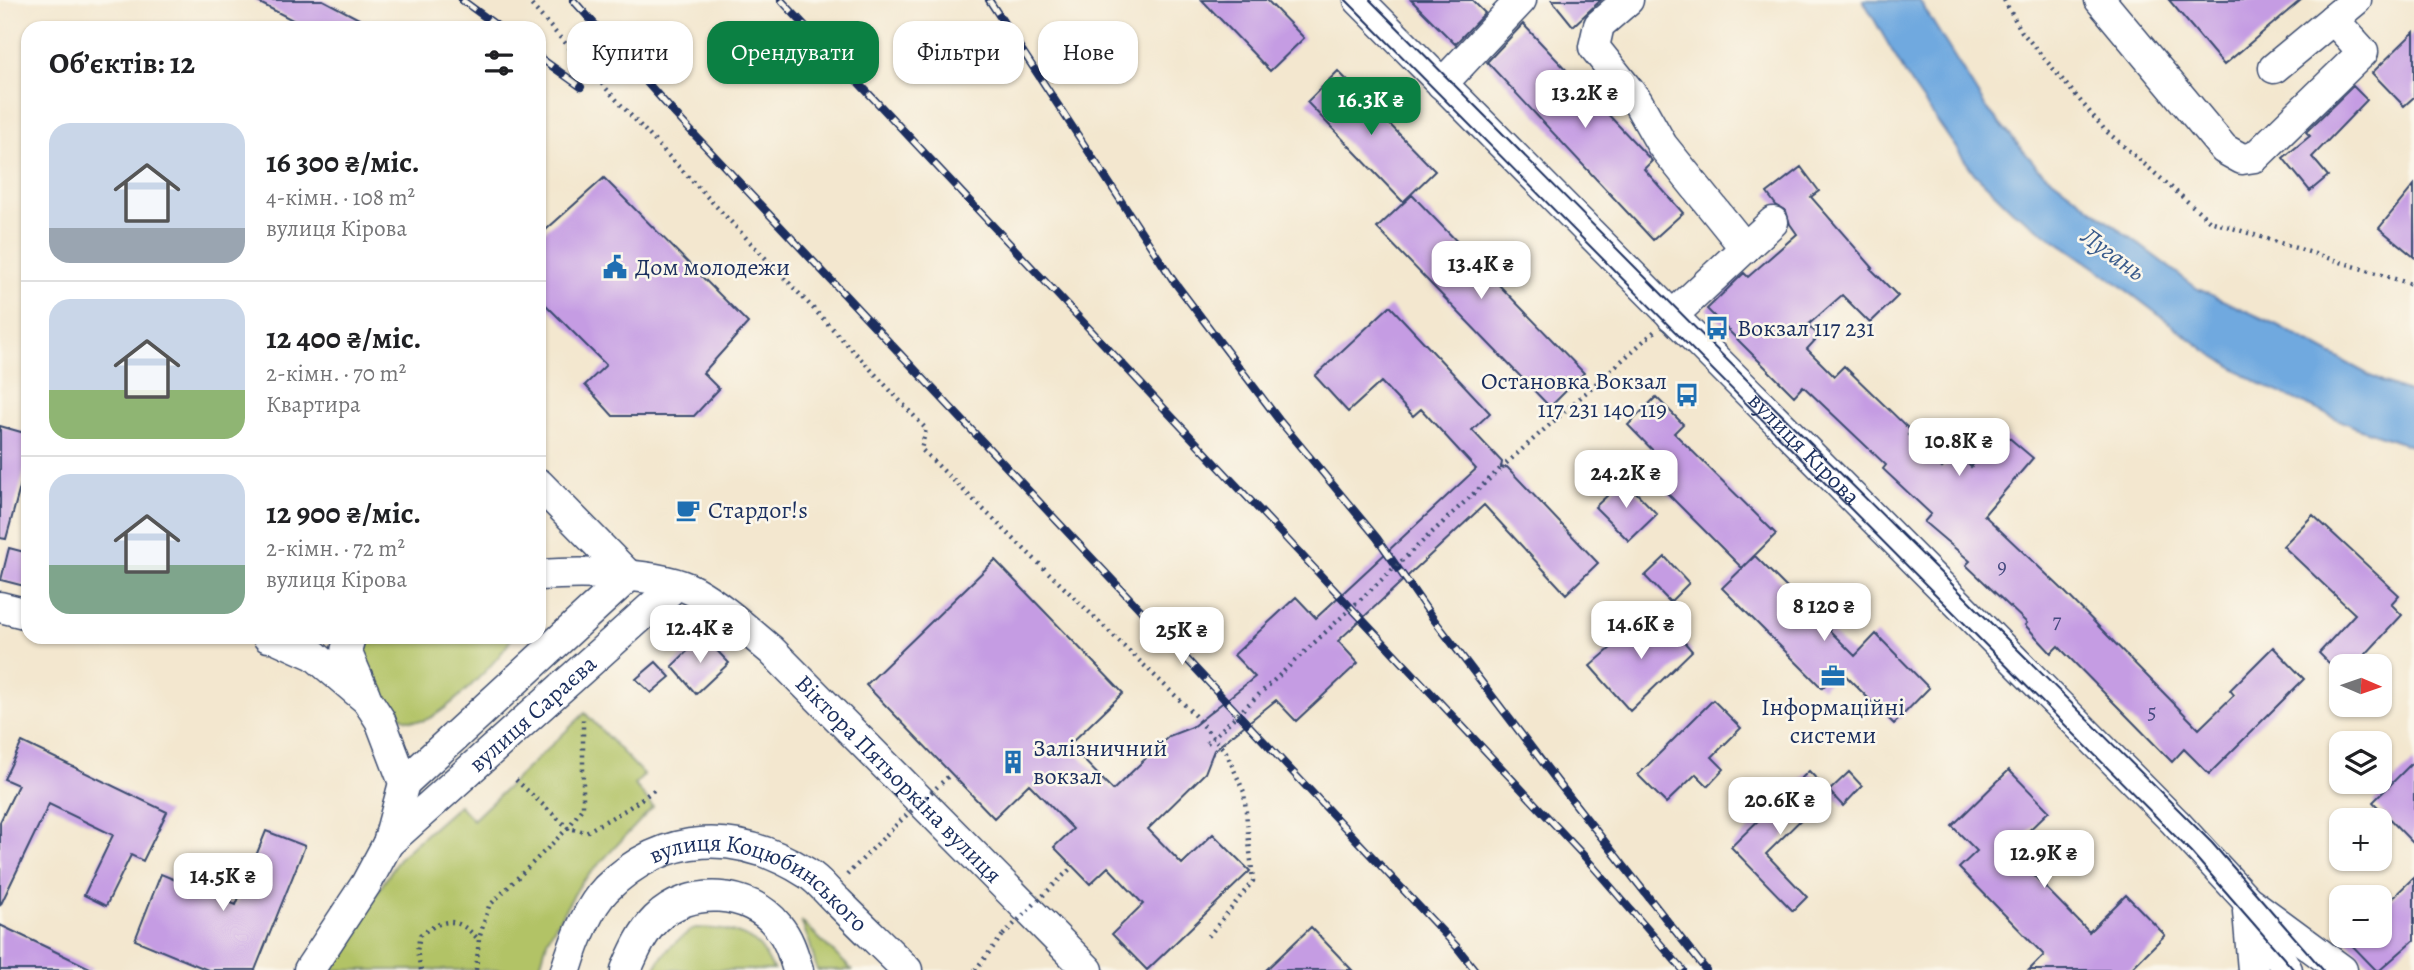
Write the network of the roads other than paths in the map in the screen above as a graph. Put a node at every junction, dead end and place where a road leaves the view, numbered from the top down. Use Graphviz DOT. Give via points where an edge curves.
graph roads {
  1 [pos="1359,0"];
  2 [pos="1521,0"];
  3 [pos="1629,0"];
  4 [pos="2100,0"];
  5 [pos="2356,0"];
  6 [pos="2333,19"];
  7 [pos="2274,68"];
  8 [pos="1441,83"];
  9 [pos="1773,222"];
  10 [pos="1745,248"];
  11 [pos="1672,316"];
  12 [pos="546,491"];
  13 [pos="546,575"];
  14 [pos="629,576"];
  15 [pos="676,585"];
  16 [pos="0,607"];
  17 [pos="21,612"];
  18 [pos="290,644"];
  19 [pos="348,644"];
  20 [pos="367,700"];
  21 [pos="404,783"];
  22 [pos="388,843"];
  23 [pos="2247,900"];
  24 [pos="309,970"];
  25 [pos="566,970"];
  26 [pos="626,970"];
  27 [pos="797,970"];
  28 [pos="907,970"];
  29 [pos="1088,970"];
  30 [pos="2253,970"];
  31 [pos="2287,970"];
  32 [pos="2342,970"];
  1 -- 8 [label="street, вулиця Кірова"];
  2 -- 8 [label="street"];
  3 -- 10 [label="street" via="1599,25 1594,47 1637,101 1662,145"];
  4 -- 6 [label="street" via="2224,149 2242,159 2255,157 2363,52"];
  5 -- 6 [label="street"];
  6 -- 7 [label="street"];
  8 -- 11 [label="street, вулиця Кірова"];
  9 -- 10 [label="street"];
  10 -- 11 [label="street"];
  11 -- 23 [label="street, вулиця Кірова"];
  12 -- 14 [label="street"];
  13 -- 14 [label="street, Віктора Пятьоркіна вулиця"];
  14 -- 15 [label="street, Віктора Пятьоркіна вулиця"];
  14 -- 21 [label="street"];
  15 -- 22 [label="street, вулиця Сараєва"];
  15 -- 29 [label="street, Віктора Пятьоркіна вулиця" via="693,590 771,650"];
  16 -- 17 [label="street"];
  18 -- 20 [label="street" via="314,655"];
  19 -- 20 [label="street" via="346,651"];
  20 -- 21 [label="street" via="380,720"];
  21 -- 22 [label="street"];
  22 -- 24 [label="street"];
  23 -- 30 [label="street"];
  23 -- 31 [label="street, вулиця Кірова"];
  23 -- 32 [label="street, вулиця Кірова"];
  25 -- 28 [label="street, вулиця Коцюбинського" via="579,932 605,890 639,862 681,845 726,842 770,852 810,874"];
  26 -- 27 [label="street" via="639,941 657,918 679,903 705,896 732,898 757,907 777,924 791,946"];
}
